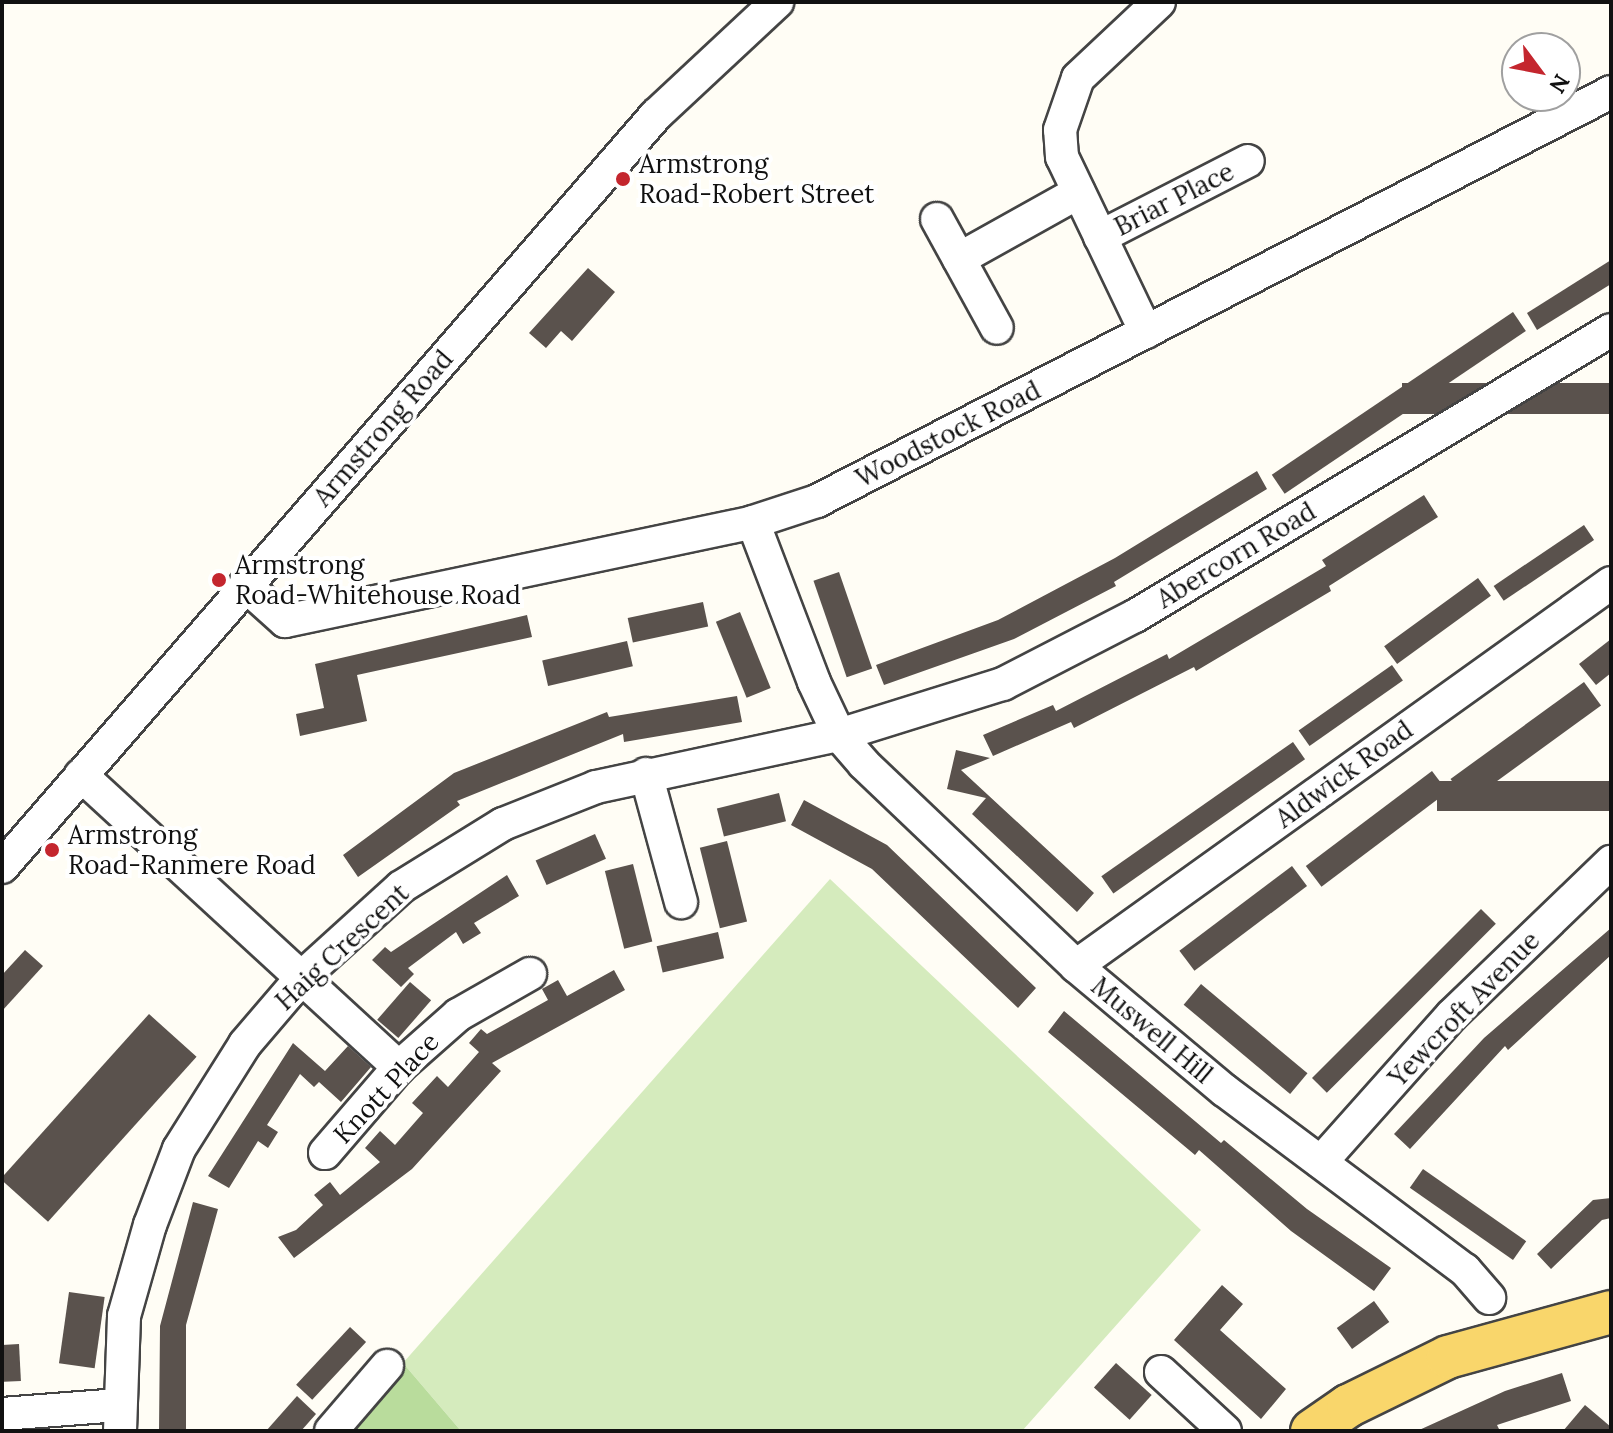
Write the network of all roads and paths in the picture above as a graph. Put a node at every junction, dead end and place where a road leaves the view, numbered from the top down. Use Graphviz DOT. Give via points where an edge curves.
graph roads {
  1 [pos="777,2"];
  2 [pos="1159,2"];
  3 [pos="1611,92"];
  4 [pos="1248,161"];
  5 [pos="1079,192"];
  6 [pos="937,219"];
  7 [pos="1100,237"];
  8 [pos="959,259"];
  9 [pos="997,328"];
  10 [pos="1611,330"];
  11 [pos="1146,332"];
  12 [pos="753,522"];
  13 [pos="1611,583"];
  14 [pos="245,585"];
  15 [pos="839,735"];
  16 [pos="646,774"];
  17 [pos="81,775"];
  18 [pos="1611,863"];
  19 [pos="2,867"];
  20 [pos="681,902"];
  21 [pos="1076,966"];
  22 [pos="530,974"];
  23 [pos="303,976"];
  24 [pos="399,1067"];
  25 [pos="325,1153"];
  26 [pos="1321,1162"];
  27 [pos="1489,1298"];
  28 [pos="1611,1312"];
  29 [pos="387,1366"];
  30 [pos="1161,1372"];
  31 [pos="2,1414"];
  32 [pos="119,1418"];
  33 [pos="331,1431"];
  34 [pos="1225,1431"];
  35 [pos="1312,1431"];
  1 -- 14 [label="street, Armstrong Road" via="656,115"];
  2 -- 5 [label="street" via="1078,78 1067,102 1060,130 1062,157"];
  3 -- 11 [label="street, Woodstock Road"];
  4 -- 7 [label="street, Briar Place"];
  5 -- 7 [label="street"];
  5 -- 8 [label="street"];
  6 -- 8 [label="street"];
  7 -- 11 [label="street"];
  8 -- 9 [label="street"];
  10 -- 15 [label="street, Abercorn Road" via="1135,616 1003,684"];
  11 -- 12 [label="street, Woodstock Road" via="817,501"];
  12 -- 14 [label="street, Woodstock Road" via="285,621"];
  12 -- 15 [label="street"];
  13 -- 21 [label="street, Aldwick Road"];
  14 -- 17 [label="street, Armstrong Road"];
  15 -- 16 [label="street, Haig Crescent"];
  15 -- 21 [label="street, Muswell Hill"];
  16 -- 20 [label="street"];
  16 -- 23 [label="street, Haig Crescent" via="503,824 401,887"];
  17 -- 19 [label="street, Armstrong Road"];
  17 -- 23 [label="street"];
  18 -- 26 [label="street, Yewcroft Avenue" via="1452,1015"];
  21 -- 26 [label="street, Muswell Hill" via="1224,1090"];
  22 -- 24 [label="street, Knott Place" via="458,1015"];
  23 -- 24 [label="street"];
  23 -- 32 [label="street, Haig Crescent" via="245,1044 179,1149 124,1316"];
  24 -- 25 [label="street, Knott Place"];
  26 -- 27 [label="street, Muswell Hill" via="1465,1270"];
  28 -- 35 [label="main road" via="1448,1357 1348,1406"];
  29 -- 33 [label="street"];
  30 -- 34 [label="street"];
  31 -- 32 [label="street"];
}
